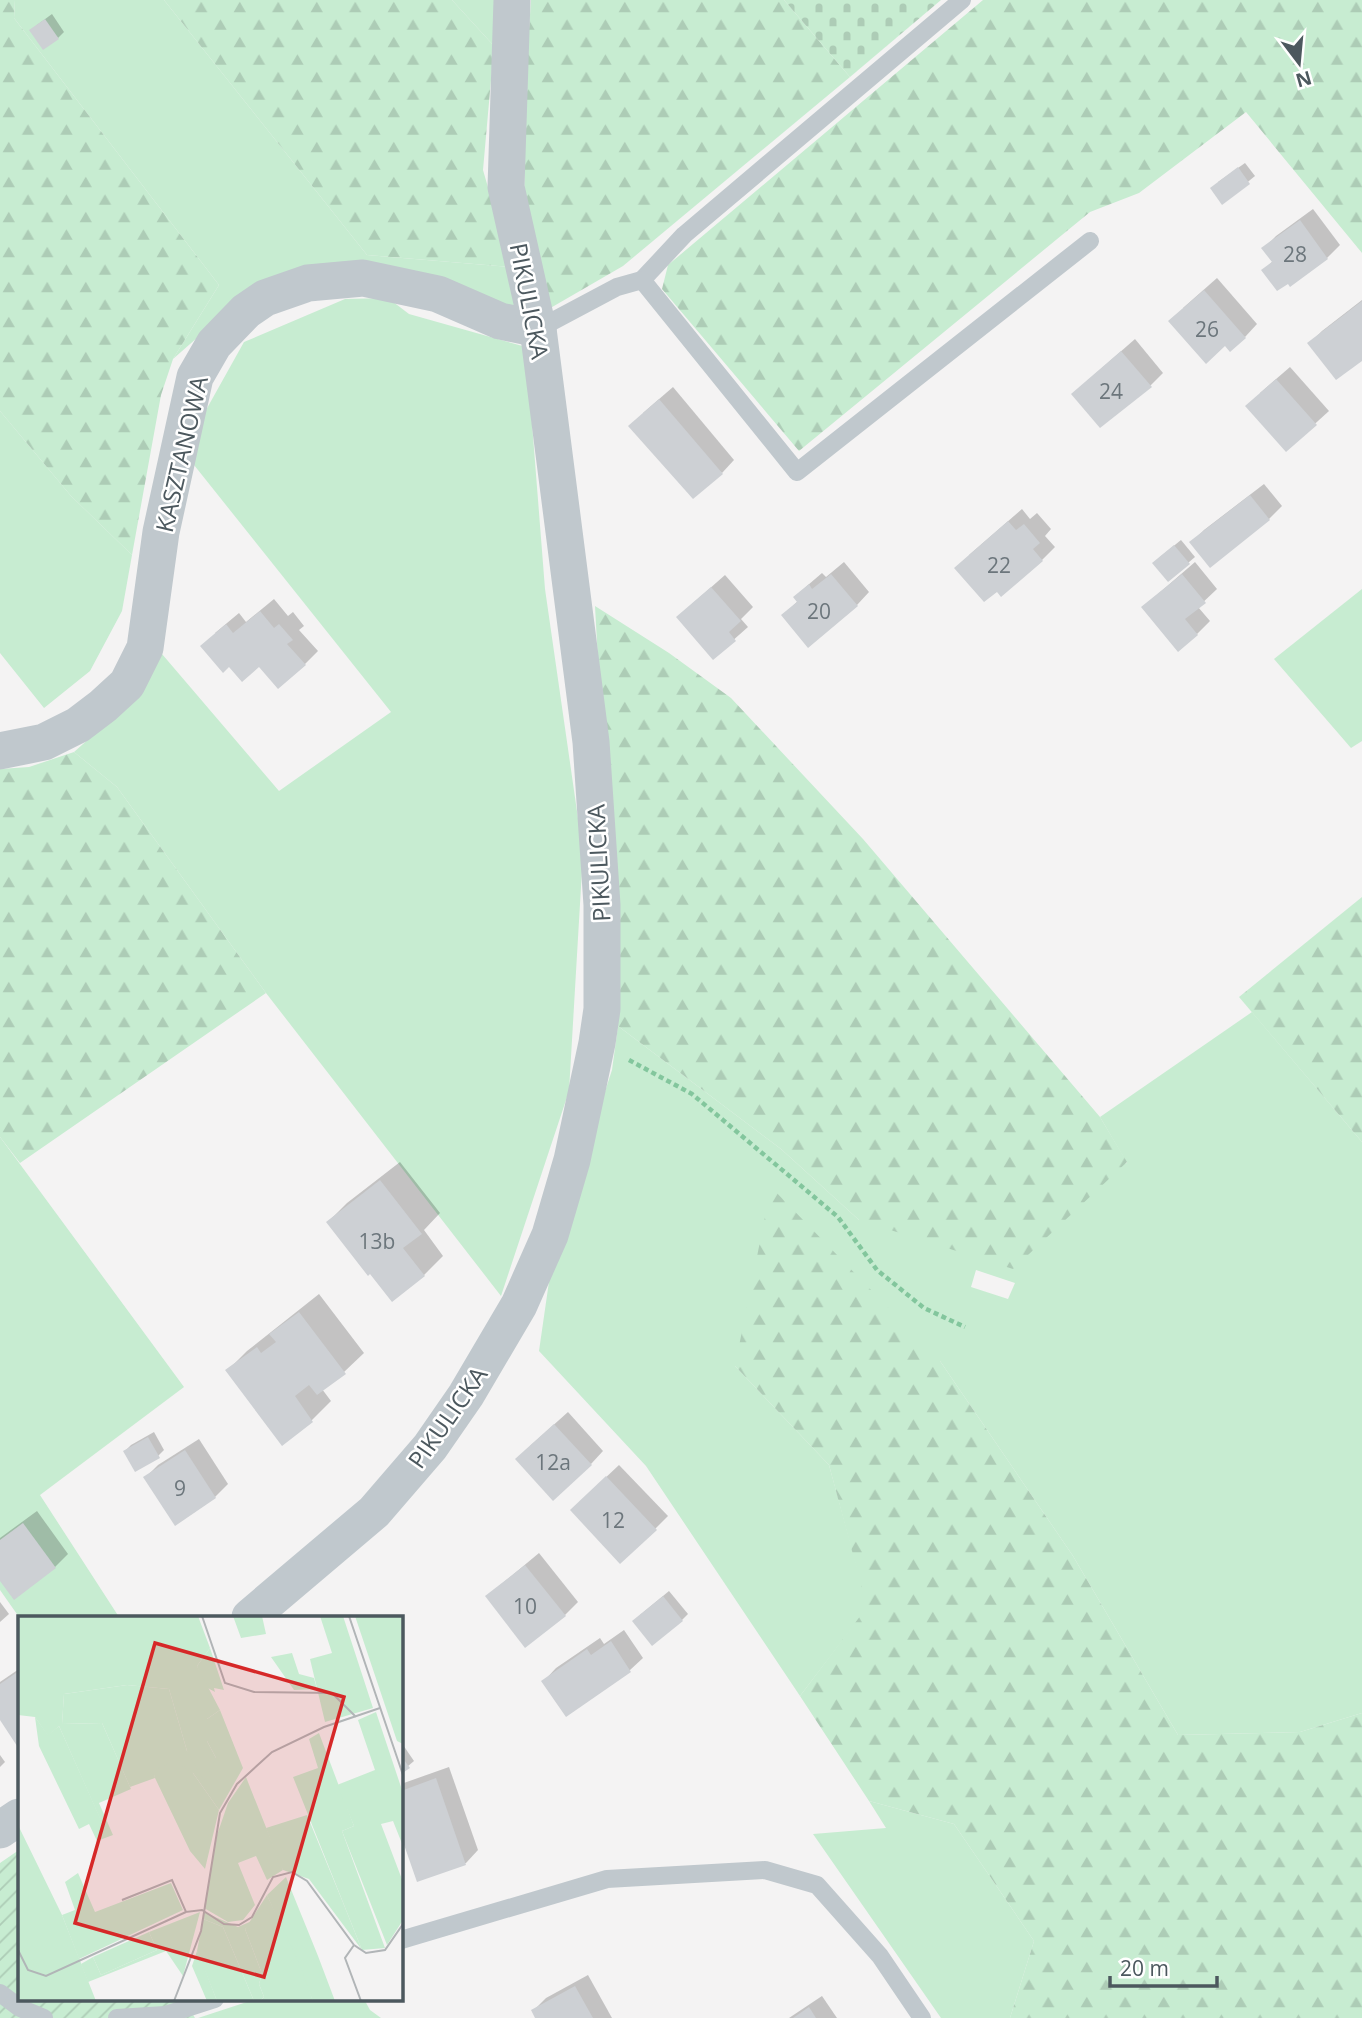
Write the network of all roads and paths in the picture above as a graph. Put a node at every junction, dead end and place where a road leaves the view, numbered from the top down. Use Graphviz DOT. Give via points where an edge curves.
graph roads {
  1 [pos="512,0"];
  2 [pos="962,0"];
  3 [pos="1090,241"];
  4 [pos="642,280"];
  5 [pos="538,328"];
  6 [pos="0,751"];
  7 [pos="597,1043"];
  8 [pos="965,1327"];
  9 [pos="251,1616"];
  10 [pos="18,1818"];
  11 [pos="0,1830"];
  12 [pos="402,1940"];
  13 [pos="0,1993"];
  14 [pos="212,2000"];
  15 [pos="44,2018"];
  16 [pos="117,2018"];
  17 [pos="922,2018"];
  1 -- 5 [label="street, PIKULICKA" via="506,187"];
  2 -- 4 [label="lane" via="684,235"];
  3 -- 4 [label="lane" via="797,472"];
  4 -- 5 [label="lane" via="617,287"];
  5 -- 6 [label="street, KASZTANOWA" via="500,321 439,293 363,278 308,283 265,298 246,311 214,344 195,377 161,532 145,648 127,684 78,725 44,742"];
  5 -- 7 [label="street, PIKULICKA" via="591,742 602,905 602,1009"];
  7 -- 8 [label="path" via="692,1094 838,1217 877,1270 924,1308"];
  7 -- 9 [label="street, PIKULICKA" via="550,1236 519,1305 466,1395 430,1447 374,1512"];
  10 -- 11 [label="street"];
  12 -- 17 [label="lane" via="607,1879 765,1870 817,1885 880,1956"];
  13 -- 15 [label="lane"];
  14 -- 16 [label="lane" via="165,2015"];
}
